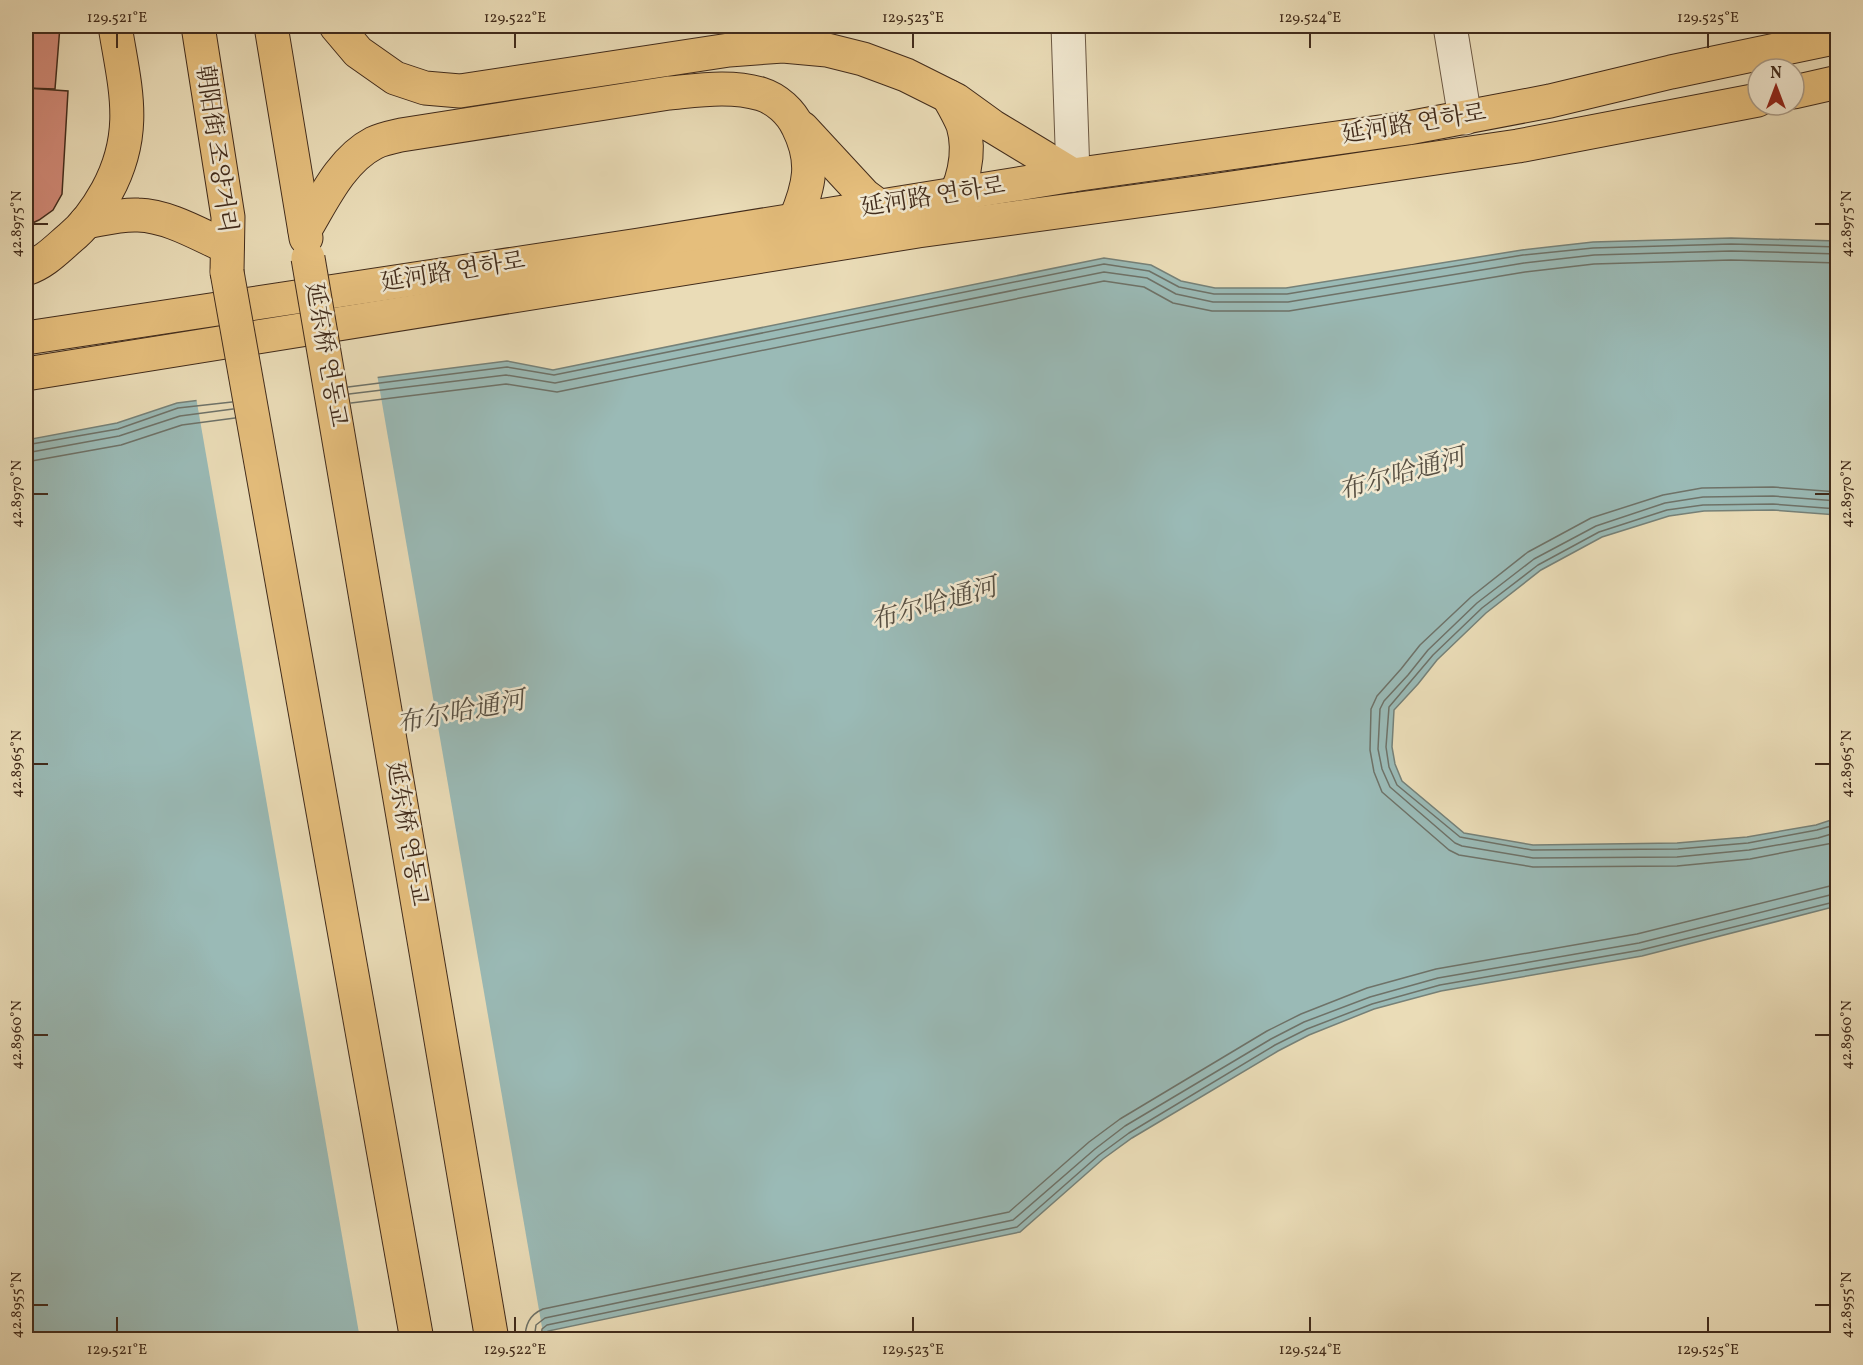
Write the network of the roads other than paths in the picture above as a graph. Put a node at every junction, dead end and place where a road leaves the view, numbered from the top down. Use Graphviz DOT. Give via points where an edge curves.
graph roads {
  1 [pos="115,26"];
  2 [pos="198,26"];
  3 [pos="271,26"];
  4 [pos="336,26"];
  5 [pos="1068,26"];
  6 [pos="1450,26"];
  7 [pos="1838,37"];
  8 [pos="1838,82"];
  9 [pos="1806,89"];
  10 [pos="948,96"];
  11 [pos="1746,102"];
  12 [pos="1466,118"];
  13 [pos="795,120"];
  14 [pos="1073,175"];
  15 [pos="955,194"];
  16 [pos="879,206"];
  17 [pos="795,220"];
  18 [pos="86,222"];
  19 [pos="918,231"];
  20 [pos="307,244"];
  21 [pos="227,260"];
  22 [pos="26,269"];
  23 [pos="26,338"];
  24 [pos="26,374"];
  25 [pos="417,1340"];
  26 [pos="492,1340"];
  1 -- 18 [label="main road" via="126,98 126,137 113,179"];
  2 -- 21 [label="main road, 朝阳街 조양거리" via="228,217"];
  3 -- 20 [label="main road"];
  4 -- 10 [label="main road" via="357,52 395,78 425,88 460,91 783,46 827,50 862,59"];
  5 -- 14 [label="lane"];
  6 -- 12 [label="lane"];
  7 -- 12 [label="main road, 延河路 연하로"];
  8 -- 9 [label="main road"];
  10 -- 14 [label="main road"];
  10 -- 15 [label="main road" via="964,127 966,143 962,181"];
  11 -- 19 [label="main road, 延河路 연하로" via="1518,146"];
  12 -- 14 [label="main road, 延河路 연하로"];
  13 -- 16 [label="main road" via="850,181"];
  13 -- 17 [label="main road" via="807,145 809,162 804,199"];
  13 -- 20 [label="main road" via="783,106 763,94 711,88 401,135 375,142 359,153 335,180"];
  14 -- 15 [label="main road, 延河路 연하로"];
  15 -- 16 [label="main road, 延河路 연하로"];
  15 -- 19 [label="main road" via="941,213"];
  16 -- 17 [label="main road, 延河路 연하로"];
  16 -- 19 [label="main road"];
  17 -- 23 [label="main road, 延河路 연하로"];
  18 -- 21 [label="main road" via="120,215 169,222"];
  18 -- 22 [label="main road" via="39,265"];
  19 -- 24 [label="main road, 延河路 연하로"];
  20 -- 26 [label="main road, 延东桥 연동교, bridge"];
  21 -- 25 [label="main road, bridge"];
}
